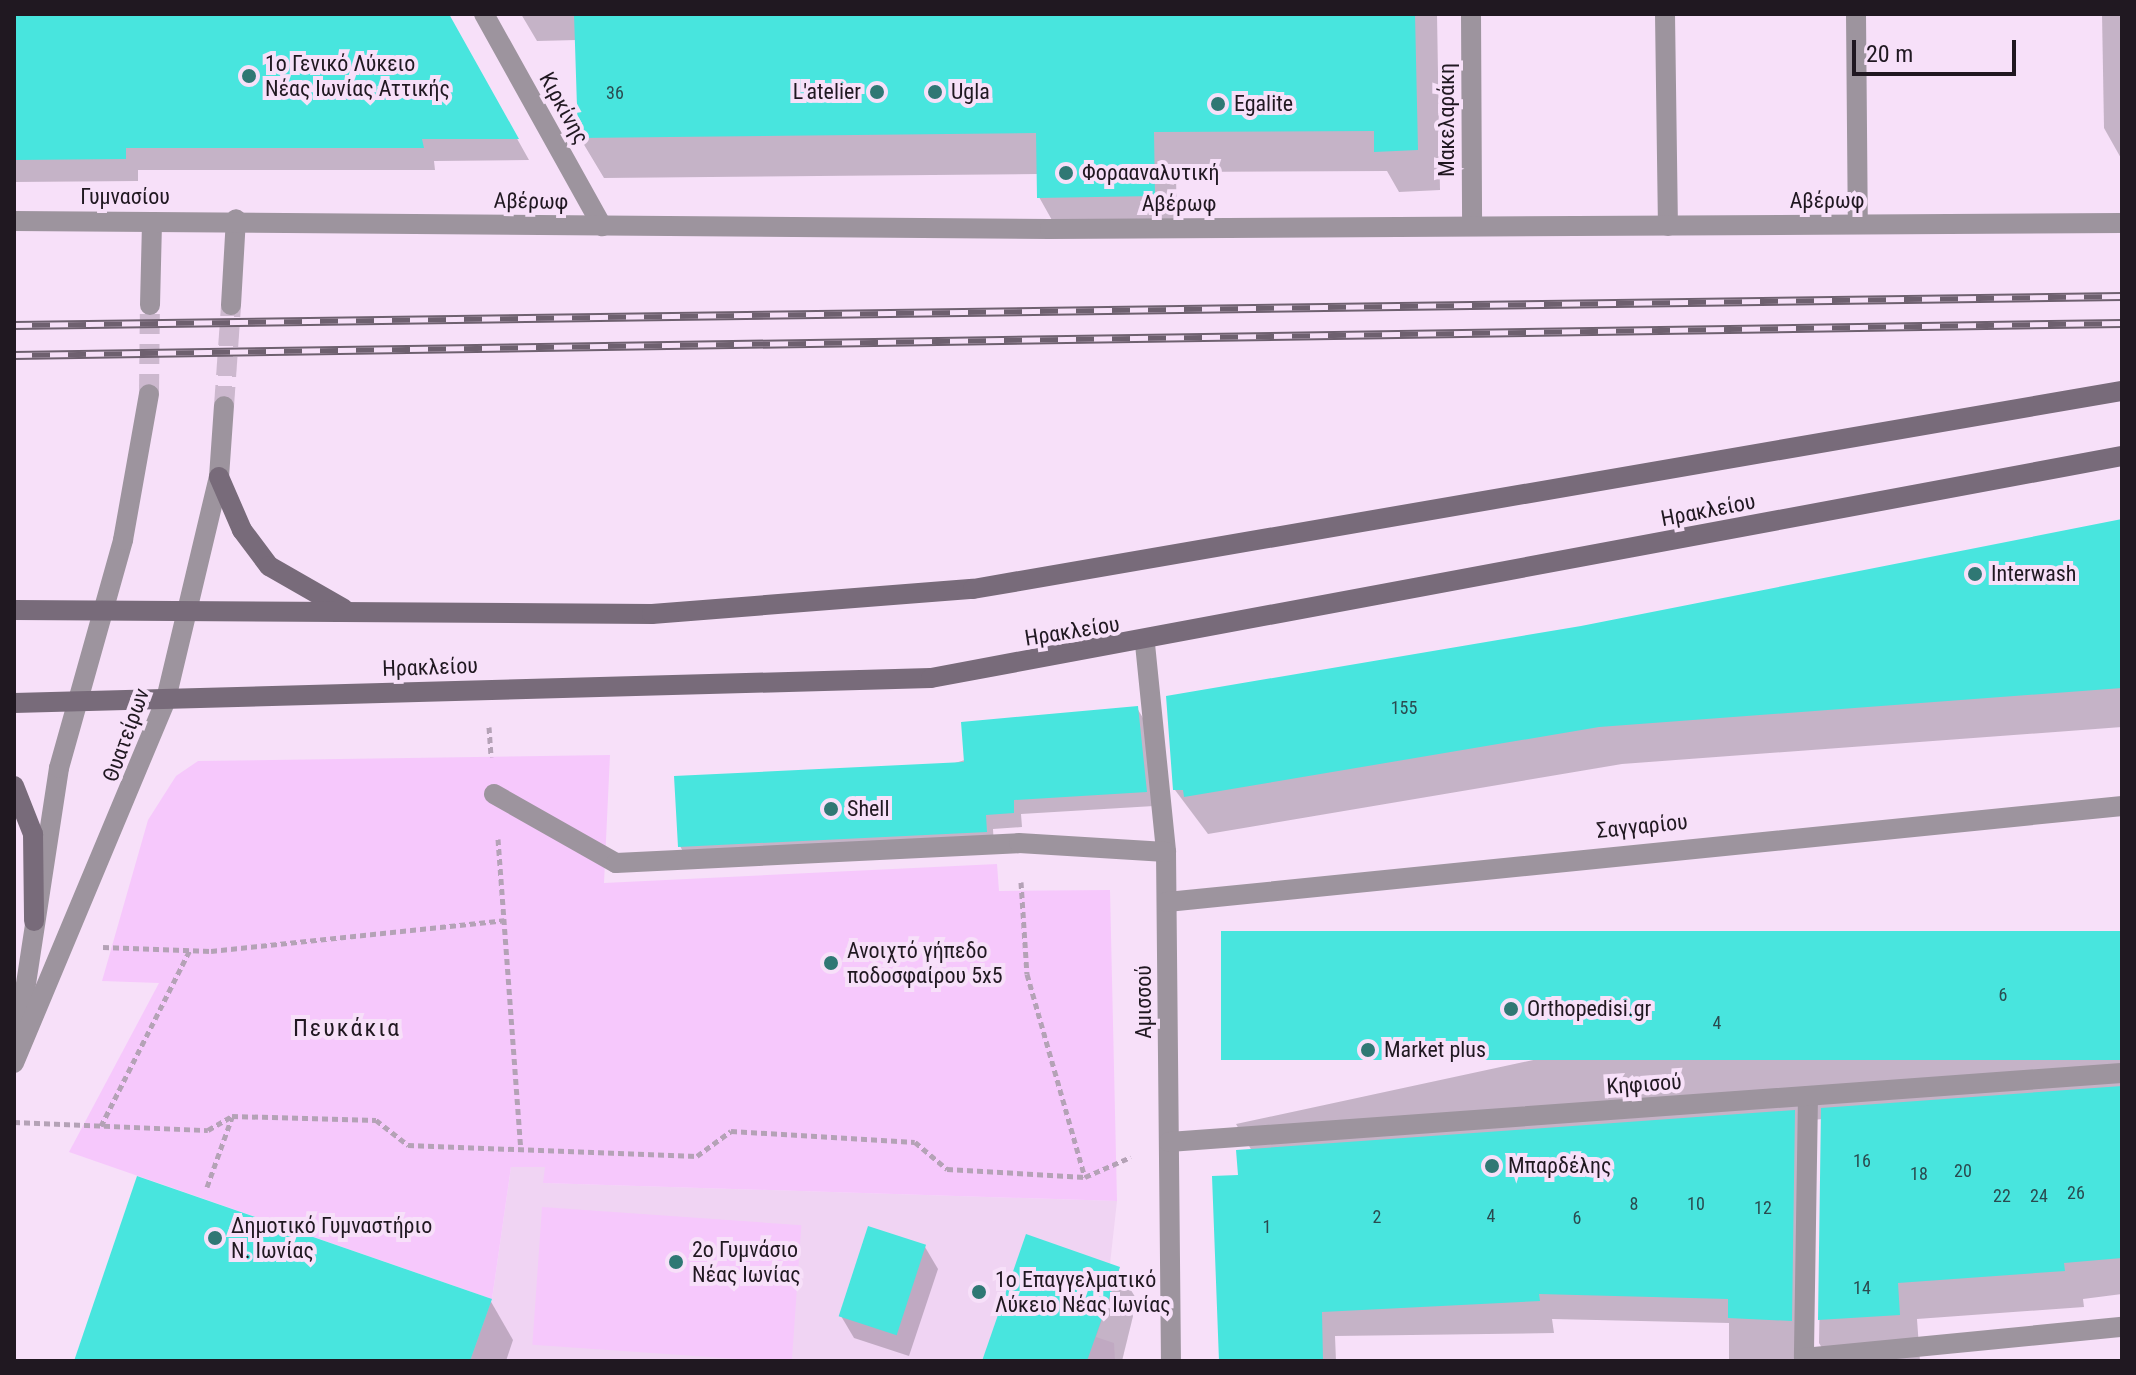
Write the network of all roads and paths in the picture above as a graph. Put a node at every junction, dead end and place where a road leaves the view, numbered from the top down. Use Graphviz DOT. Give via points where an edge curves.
graph roads {
  1 [pos="484,14"];
  2 [pos="1471,14"];
  3 [pos="1665,14"];
  4 [pos="1856,14"];
  5 [pos="236,219"];
  6 [pos="14,221"];
  7 [pos="152,222"];
  8 [pos="2122,223"];
  9 [pos="1858,224"];
  10 [pos="602,226"];
  11 [pos="1472,226"];
  12 [pos="1668,226"];
  13 [pos="150,305"];
  14 [pos="231,305"];
  15 [pos="2122,391"];
  16 [pos="149,394"];
  17 [pos="224,406"];
  18 [pos="2122,456"];
  19 [pos="219,477"];
  20 [pos="190,605"];
  21 [pos="100,608"];
  22 [pos="14,610"];
  23 [pos="347,611"];
  24 [pos="1145,644"];
  25 [pos="485,689"];
  26 [pos="166,699"];
  27 [pos="77,702"];
  28 [pos="14,703"];
  29 [pos="14,786"];
  30 [pos="494,794"];
  31 [pos="2122,806"];
  32 [pos="1019,843"];
  33 [pos="1166,852"];
  34 [pos="1167,902"];
  35 [pos="504,920"];
  36 [pos="34,921"];
  37 [pos="65,945"];
  38 [pos="190,950"];
  39 [pos="14,1063"];
  40 [pos="2122,1073"];
  41 [pos="1808,1096"];
  42 [pos="232,1116"];
  43 [pos="14,1122"];
  44 [pos="101,1126"];
  45 [pos="1169,1142"];
  46 [pos="521,1149"];
  47 [pos="1085,1177"];
  48 [pos="207,1187"];
  49 [pos="2122,1327"];
  50 [pos="1171,1361"];
  1 -- 10 [label="street, Κιρκίνης"];
  2 -- 11 [label="street, Μακελαράκη"];
  3 -- 12 [label="street"];
  4 -- 9 [label="street"];
  5 -- 7 [label="street, Γυμνασίου"];
  5 -- 10 [label="street, Αβέρωφ"];
  5 -- 14 [label="street"];
  6 -- 7 [label="street, Γυμνασίου"];
  7 -- 13 [label="street"];
  8 -- 9 [label="street, Αβέρωφ"];
  9 -- 12 [label="street, Αβέρωφ"];
  10 -- 11 [label="street, Αβέρωφ"];
  11 -- 12 [label="street, Αβέρωφ"];
  15 -- 23 [label="main road" via="973,589 652,614"];
  16 -- 21 [label="street, Θυατείρων" via="123,540"];
  17 -- 19 [label="street, Θυατείρων"];
  18 -- 24 [label="main road, Ηρακλείου"];
  19 -- 20 [label="street, Θυατείρων"];
  19 -- 23 [label="main road" via="242,530 269,566"];
  20 -- 21 [label="main road"];
  20 -- 23 [label="main road"];
  20 -- 26 [label="street, Θυατείρων"];
  21 -- 22 [label="main road"];
  21 -- 27 [label="street, Θυατείρων"];
  24 -- 25 [label="main road, Ηρακλείου" via="931,678 611,692"];
  24 -- 33 [label="street, Αμισσού"];
  25 -- 26 [label="main road, Ηρακλείου"];
  25 -- 30 [label="path"];
  26 -- 27 [label="main road, Ηρακλείου"];
  26 -- 37 [label="street, Θυατείρων"];
  27 -- 28 [label="main road, Ηρακλείου"];
  27 -- 36 [label="street, Θυατείρων"];
  29 -- 36 [label="main road" via="33,834"];
  30 -- 32 [label="street" via="616,863"];
  30 -- 35 [label="path"];
  31 -- 34 [label="street, Σαγγαρίου"];
  32 -- 33 [label="street"];
  32 -- 47 [label="path" via="1027,974"];
  33 -- 34 [label="street, Αμισσού"];
  34 -- 45 [label="street, Αμισσού"];
  35 -- 38 [label="path"];
  35 -- 46 [label="path"];
  36 -- 39 [label="street, Θυατείρων"];
  37 -- 38 [label="path"];
  37 -- 39 [label="street, Θυατείρων"];
  38 -- 44 [label="path"];
  40 -- 41 [label="street, Κηφισού"];
  41 -- 45 [label="street, Κηφισού"];
  41 -- 49 [label="street" via="1804,1358"];
  42 -- 44 [label="path" via="208,1130"];
  42 -- 46 [label="path" via="376,1120 408,1145"];
  42 -- 48 [label="path"];
  43 -- 44 [label="path"];
  45 -- 47 [label="path"];
  45 -- 50 [label="street, Αμισσού"];
  46 -- 47 [label="path" via="697,1156 731,1131 915,1142 947,1169"];
}
